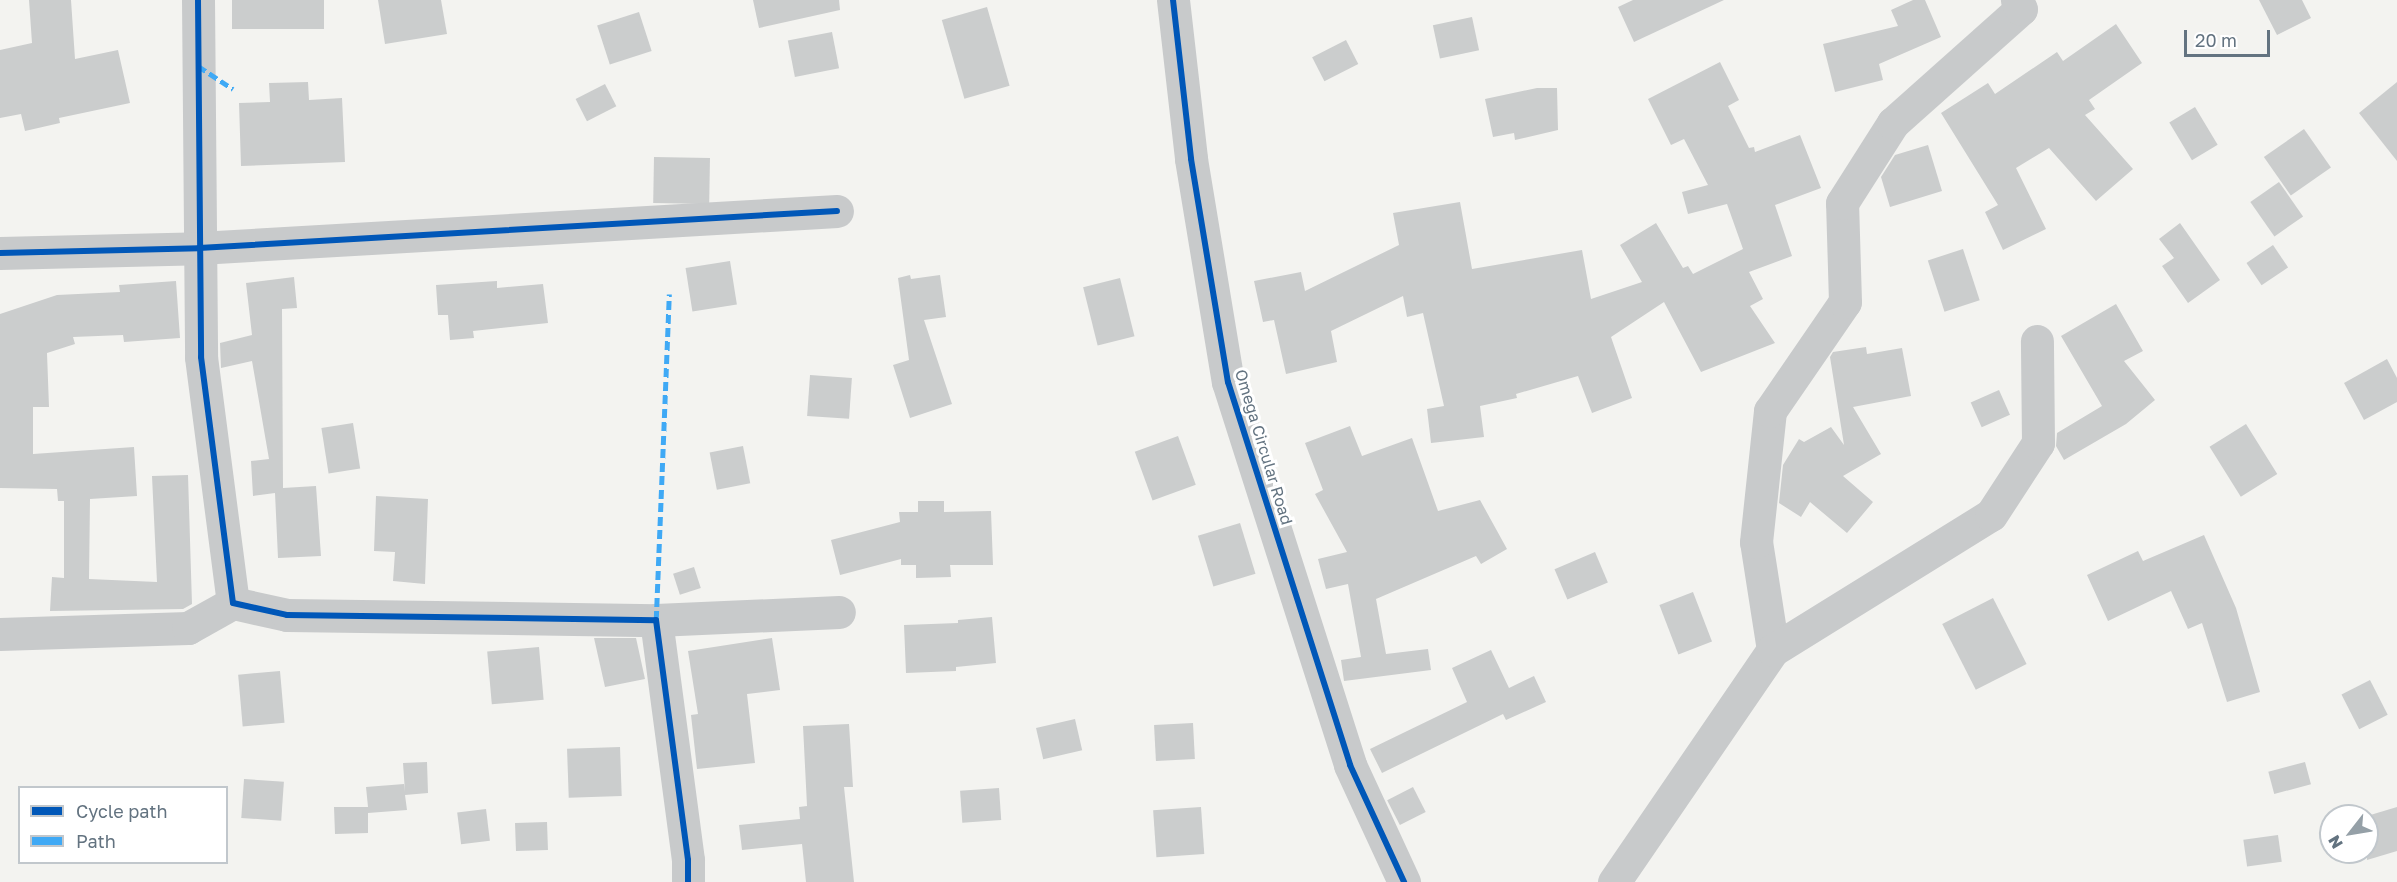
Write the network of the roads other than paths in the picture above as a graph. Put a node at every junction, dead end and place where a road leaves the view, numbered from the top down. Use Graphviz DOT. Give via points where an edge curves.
graph roads {
  1 [pos="198,0"];
  2 [pos="1173,0"];
  3 [pos="2017,0"];
  4 [pos="837,211"];
  5 [pos="199,248"];
  6 [pos="0,253"];
  7 [pos="2037,341"];
  8 [pos="233,603"];
  9 [pos="839,612"];
  10 [pos="656,620"];
  11 [pos="0,634"];
  12 [pos="1773,650"];
  13 [pos="688,882"];
  14 [pos="1404,882"];
  15 [pos="1614,882"];
  1 -- 5 [label="street"];
  2 -- 14 [label="street, Omega Circular Road" via="1191,159 1228,382 1350,765"];
  3 -- 12 [label="street" via="2020,9 1893,123 1842,203 1845,302 1770,411 1756,543"];
  4 -- 5 [label="street"];
  5 -- 6 [label="street"];
  5 -- 8 [label="street" via="201,357"];
  7 -- 12 [label="street" via="2038,443 1991,515"];
  8 -- 10 [label="street" via="287,615"];
  8 -- 11 [label="street" via="188,628"];
  9 -- 10 [label="street"];
  10 -- 13 [label="street"];
  12 -- 15 [label="street"];
}
